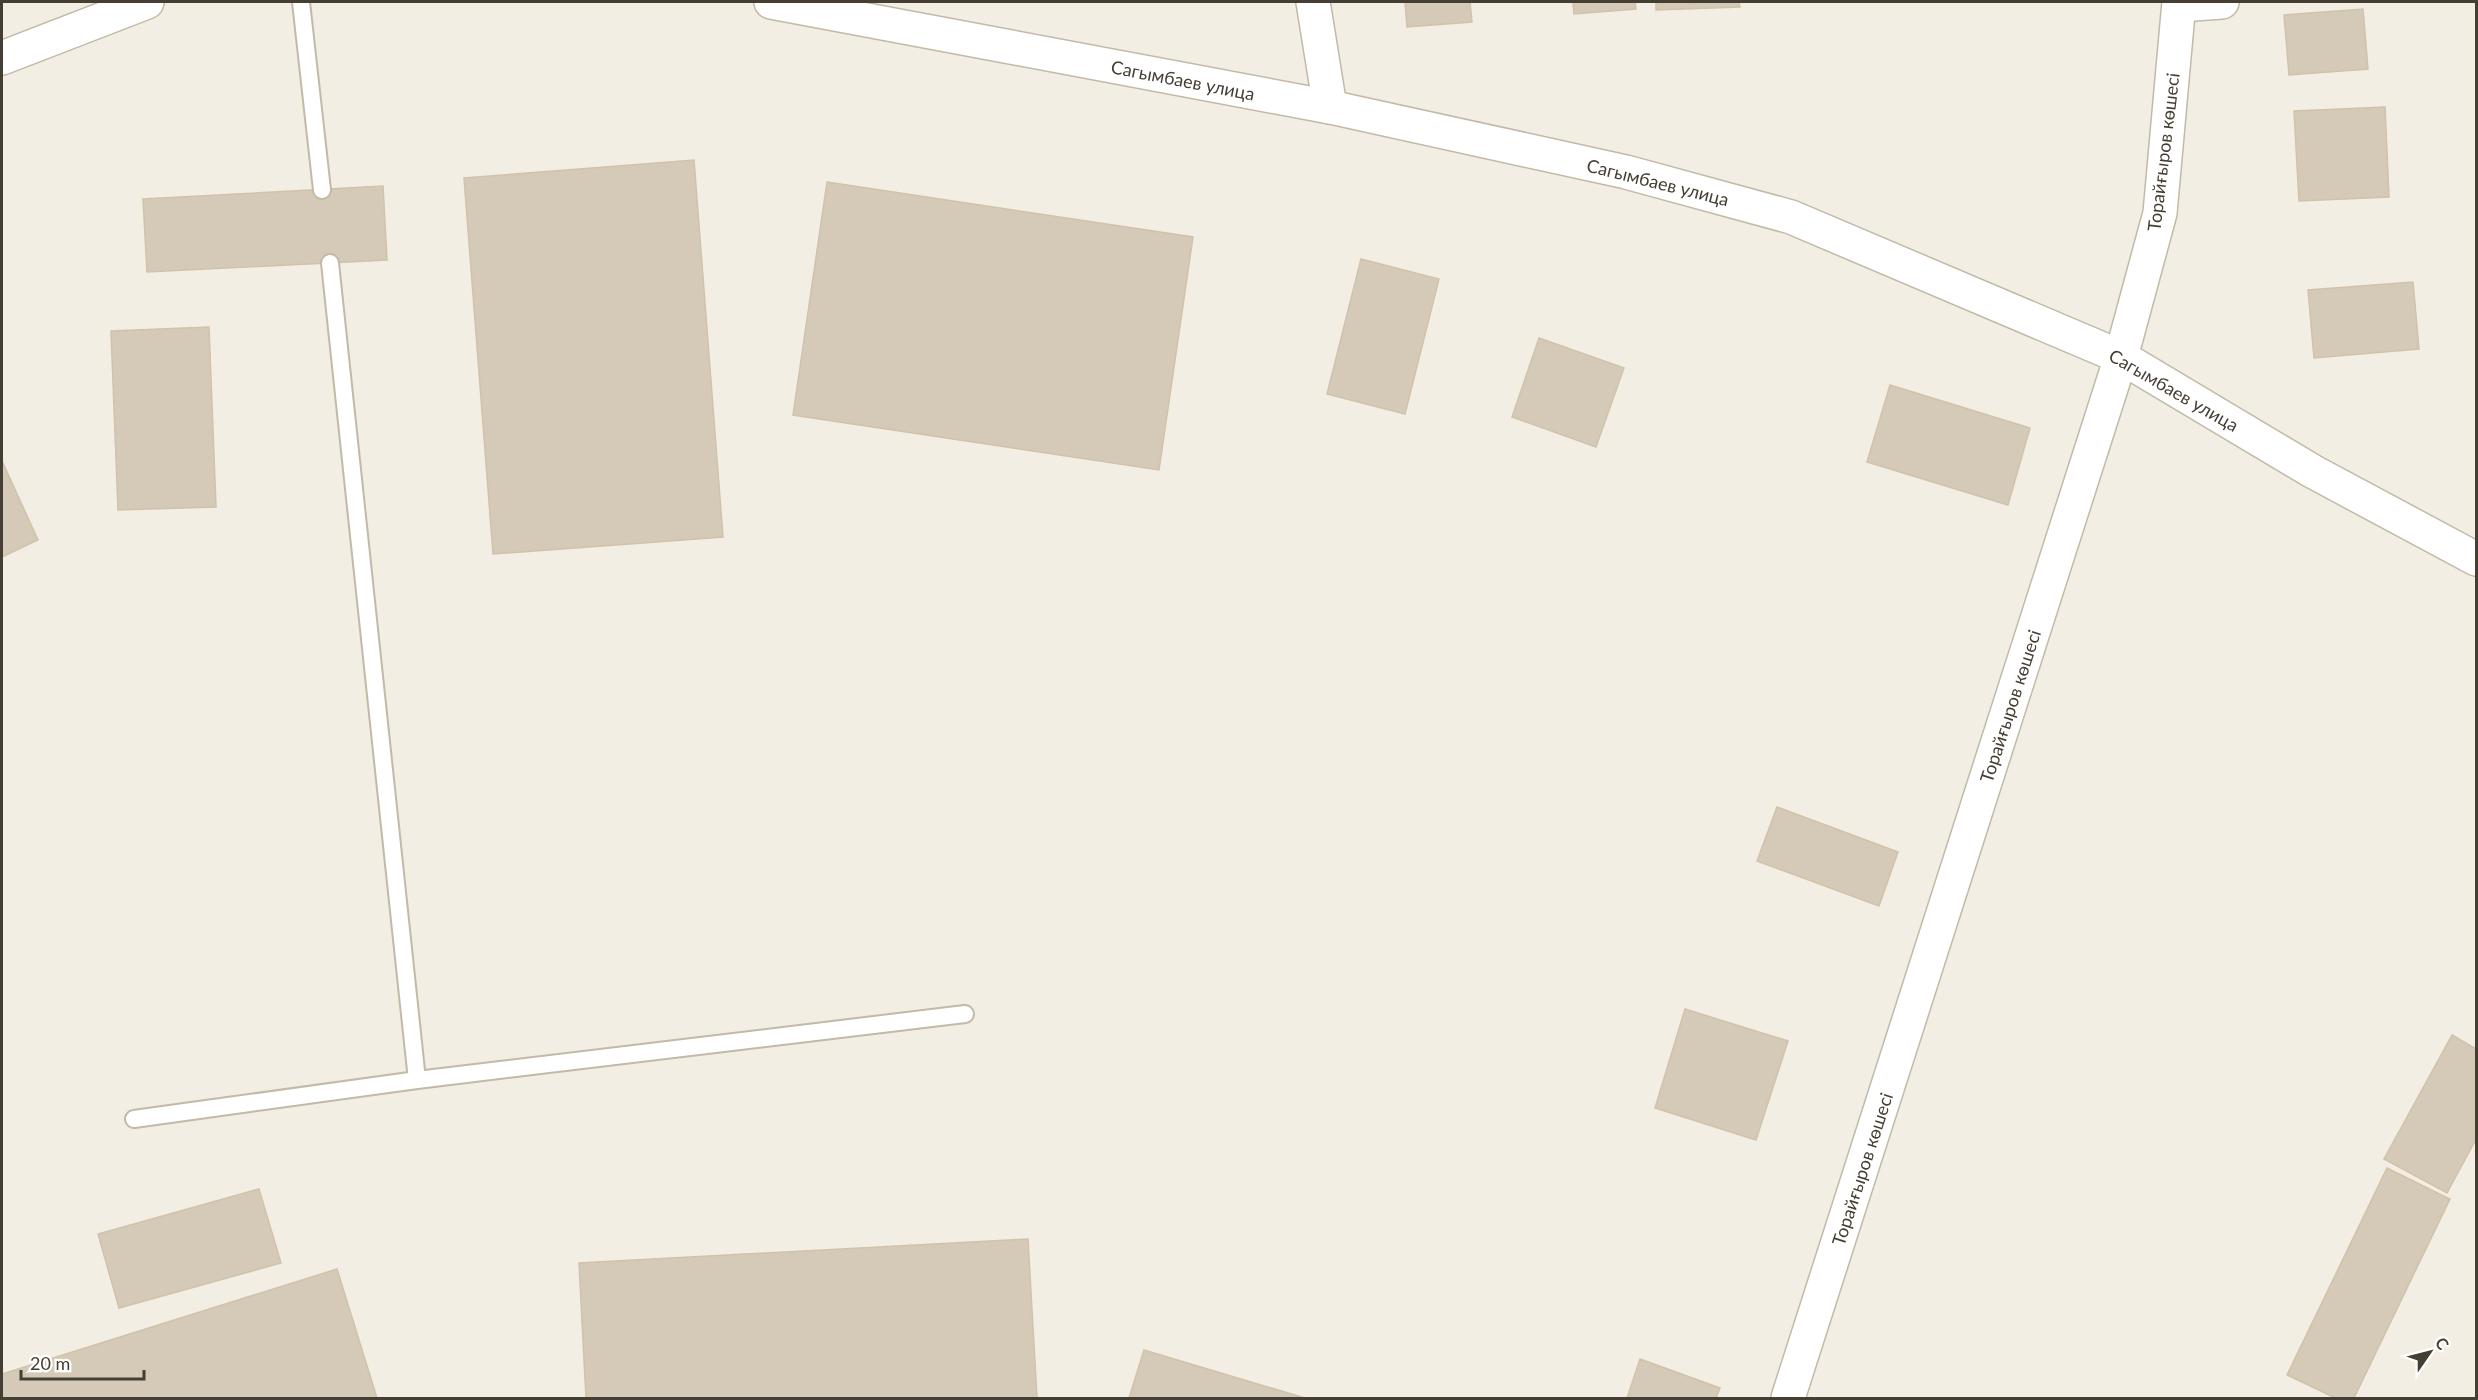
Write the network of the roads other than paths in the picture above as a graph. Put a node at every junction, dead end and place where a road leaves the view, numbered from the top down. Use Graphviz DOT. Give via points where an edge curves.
graph roads {
  1 [pos="147,2"];
  2 [pos="302,2"];
  3 [pos="771,2"];
  4 [pos="1313,2"];
  5 [pos="2222,2"];
  6 [pos="2179,3"];
  7 [pos="2,58"];
  8 [pos="1330,107"];
  9 [pos="322,190"];
  10 [pos="330,263"];
  11 [pos="2121,357"];
  12 [pos="2476,559"];
  13 [pos="965,1014"];
  14 [pos="417,1080"];
  15 [pos="134,1119"];
  16 [pos="1788,1398"];
  1 -- 7 [label="street"];
  2 -- 9 [label="lane"];
  3 -- 8 [label="street, Сагымбаев улица"];
  4 -- 8 [label="street"];
  5 -- 6 [label="street"];
  6 -- 11 [label="street, Торайғыров көшесі" via="2160,213"];
  8 -- 11 [label="street, Сагымбаев улица" via="1626,172 1791,217"];
  10 -- 14 [label="lane"];
  11 -- 12 [label="street, Сагымбаев улица" via="2312,471"];
  11 -- 16 [label="street, Торайғыров көшесі"];
  13 -- 14 [label="lane"];
  14 -- 15 [label="lane"];
}
